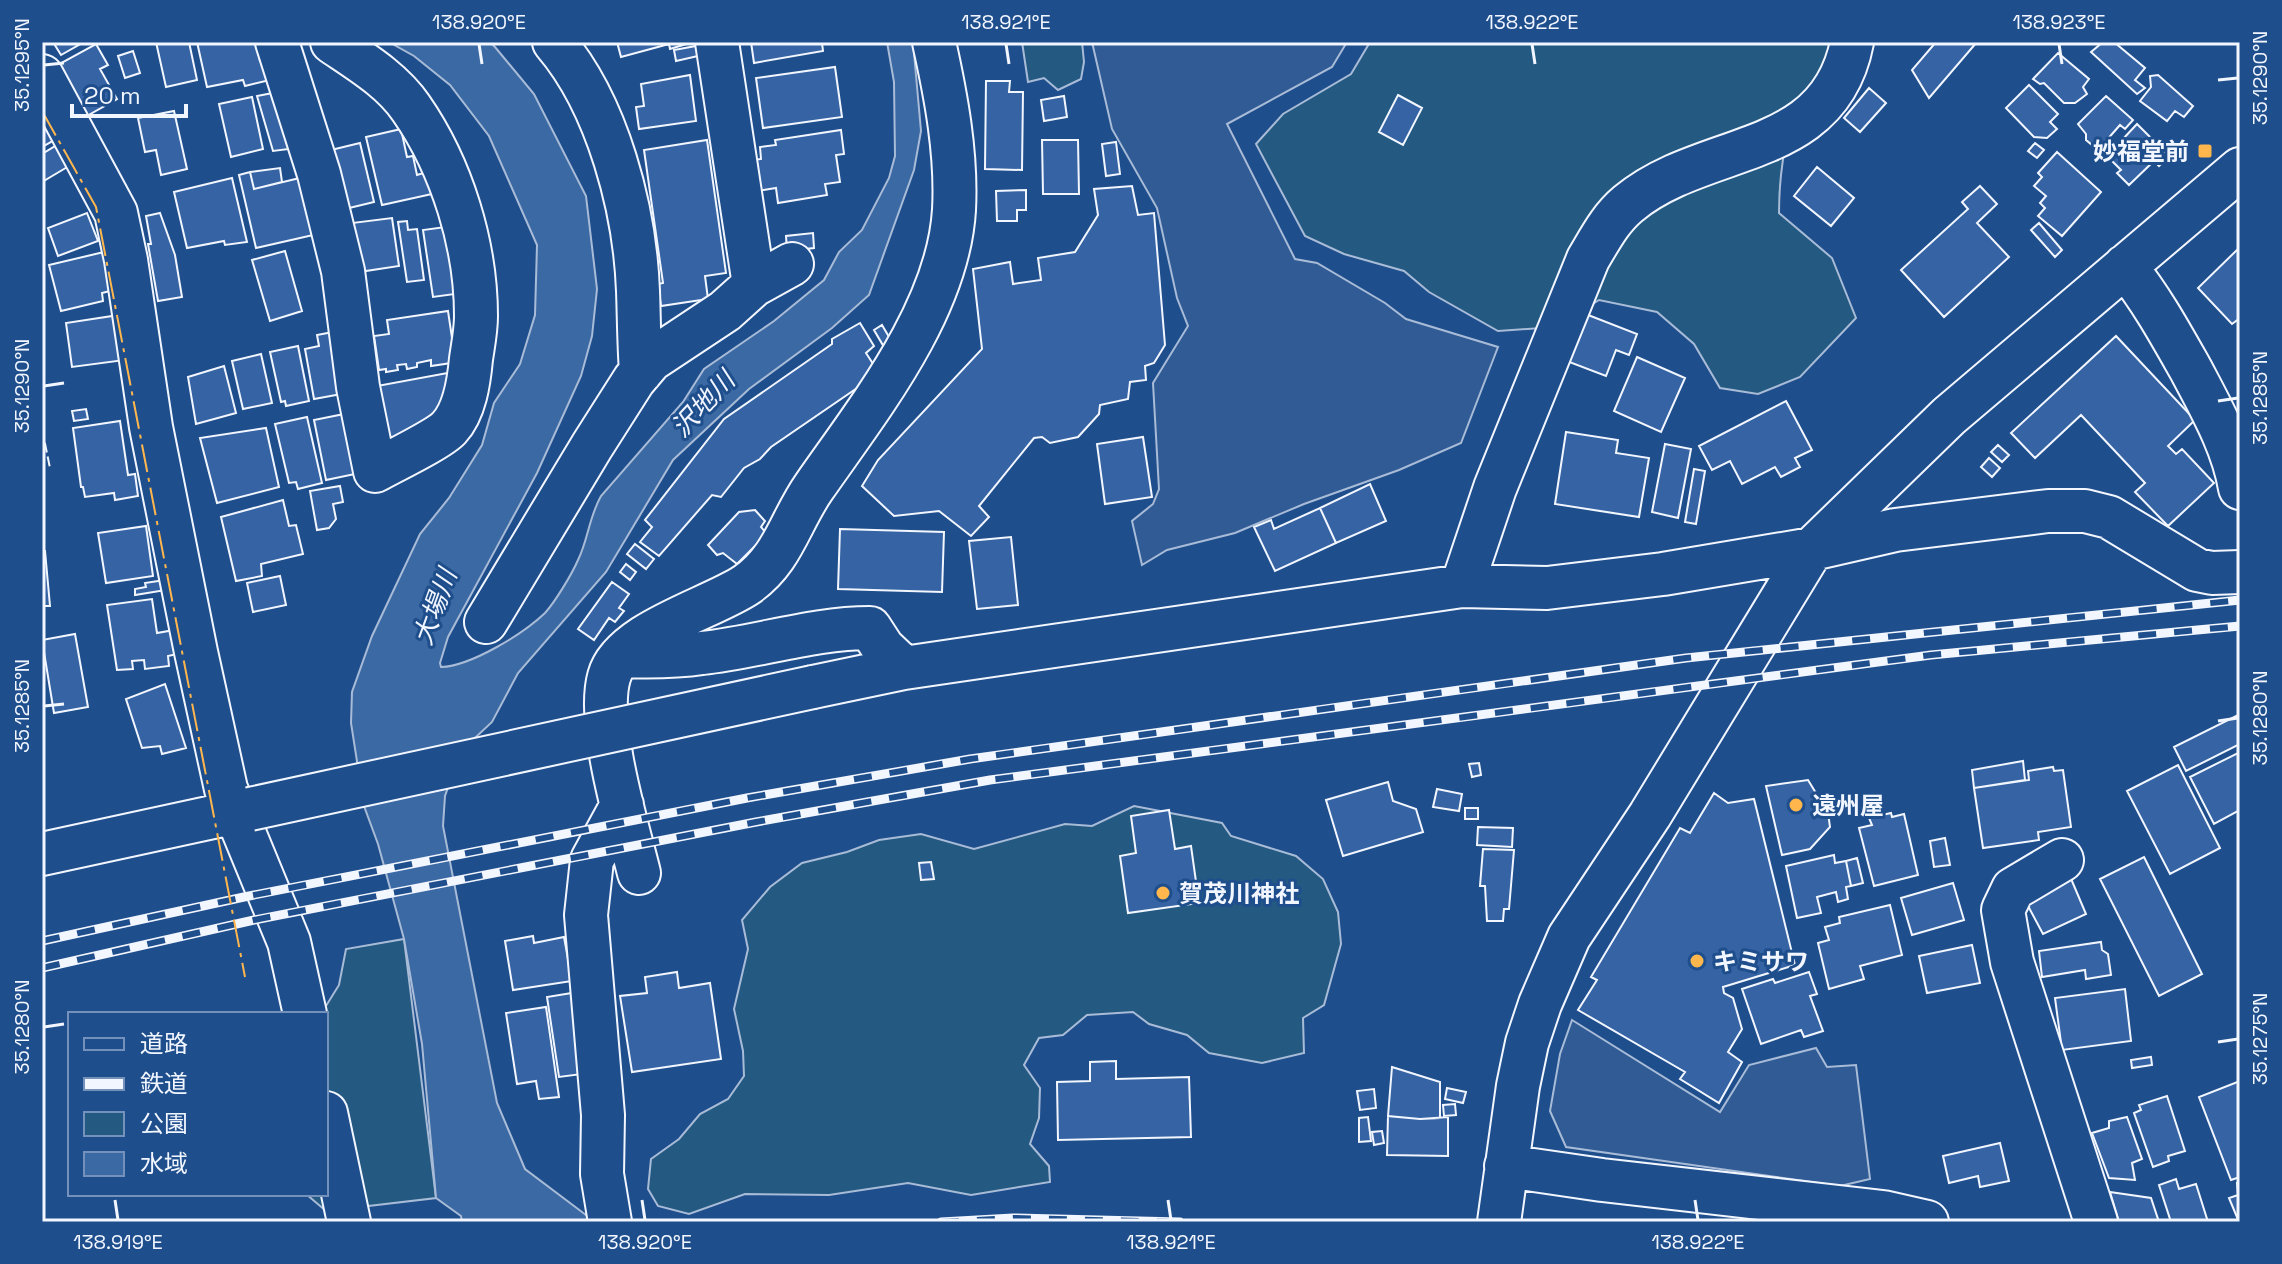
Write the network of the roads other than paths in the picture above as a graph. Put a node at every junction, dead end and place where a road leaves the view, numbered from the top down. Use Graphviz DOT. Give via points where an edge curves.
graph roads {
  1 [pos="277,42"];
  2 [pos="332,42"];
  3 [pos="554,42"];
  4 [pos="717,42"];
  5 [pos="934,42"];
  6 [pos="1841,51"];
  7 [pos="42,76"];
  8 [pos="2240,169"];
  9 [pos="792,264"];
  10 [pos="2125,266"];
  11 [pos="754,285"];
  12 [pos="641,372"];
  13 [pos="2240,488"];
  14 [pos="1812,549"];
  15 [pos="2240,572"];
  16 [pos="1462,586"];
  17 [pos="486,622"];
  18 [pos="621,656"];
  19 [pos="904,668"];
  20 [pos="622,805"];
  21 [pos="242,811"];
  22 [pos="42,854"];
  23 [pos="2062,860"];
  24 [pos="639,873"];
  25 [pos="305,1012"];
  26 [pos="328,1122"];
  27 [pos="1506,1166"];
  28 [pos="349,1222"];
  29 [pos="610,1222"];
  30 [pos="1499,1222"];
  31 [pos="1927,1222"];
  32 [pos="2096,1222"];
  1 -- 2 [label="street" via="343,271 375,471 448,430 457,417 469,381 476,317 471,260 439,157 418,118 382,77"];
  3 -- 12 [label="street" via="589,93 610,143 638,290"];
  4 -- 11 [label="street"];
  5 -- 18 [label="street" via="950,126 954,209 924,313 883,388 813,488 771,563 748,584 663,624"];
  6 -- 16 [label="street" via="1829,99 1806,122 1654,187 1606,227 1588,259 1495,488"];
  7 -- 21 [label="street" via="116,213 196,652 226,789"];
  8 -- 10 [label="street"];
  9 -- 11 [label="street"];
  10 -- 13 [label="street" via="2151,299 2208,402 2235,462"];
  10 -- 14 [label="street" via="1949,416"];
  11 -- 12 [label="street"];
  12 -- 17 [label="street"];
  14 -- 15 [label="street" via="1895,530 2085,511 2109,517 2197,570"];
  14 -- 16 [label="street" via="1547,588"];
  14 -- 27 [label="street" via="1569,937 1527,1043"];
  16 -- 19 [label="street"];
  18 -- 19 [label="street" via="704,653 843,628 870,628"];
  18 -- 20 [label="street" via="609,676 606,715"];
  19 -- 21 [label="street, bridge"];
  20 -- 24 [label="street"];
  20 -- 29 [label="street" via="592,860 586,915 603,1115 602,1174"];
  21 -- 22 [label="street"];
  21 -- 25 [label="street" via="289,942"];
  23 -- 32 [label="street" via="2013,889 2003,910 2012,962"];
  26 -- 28 [label="street"];
  27 -- 30 [label="street"];
  27 -- 31 [label="street" via="1883,1212"];
}
